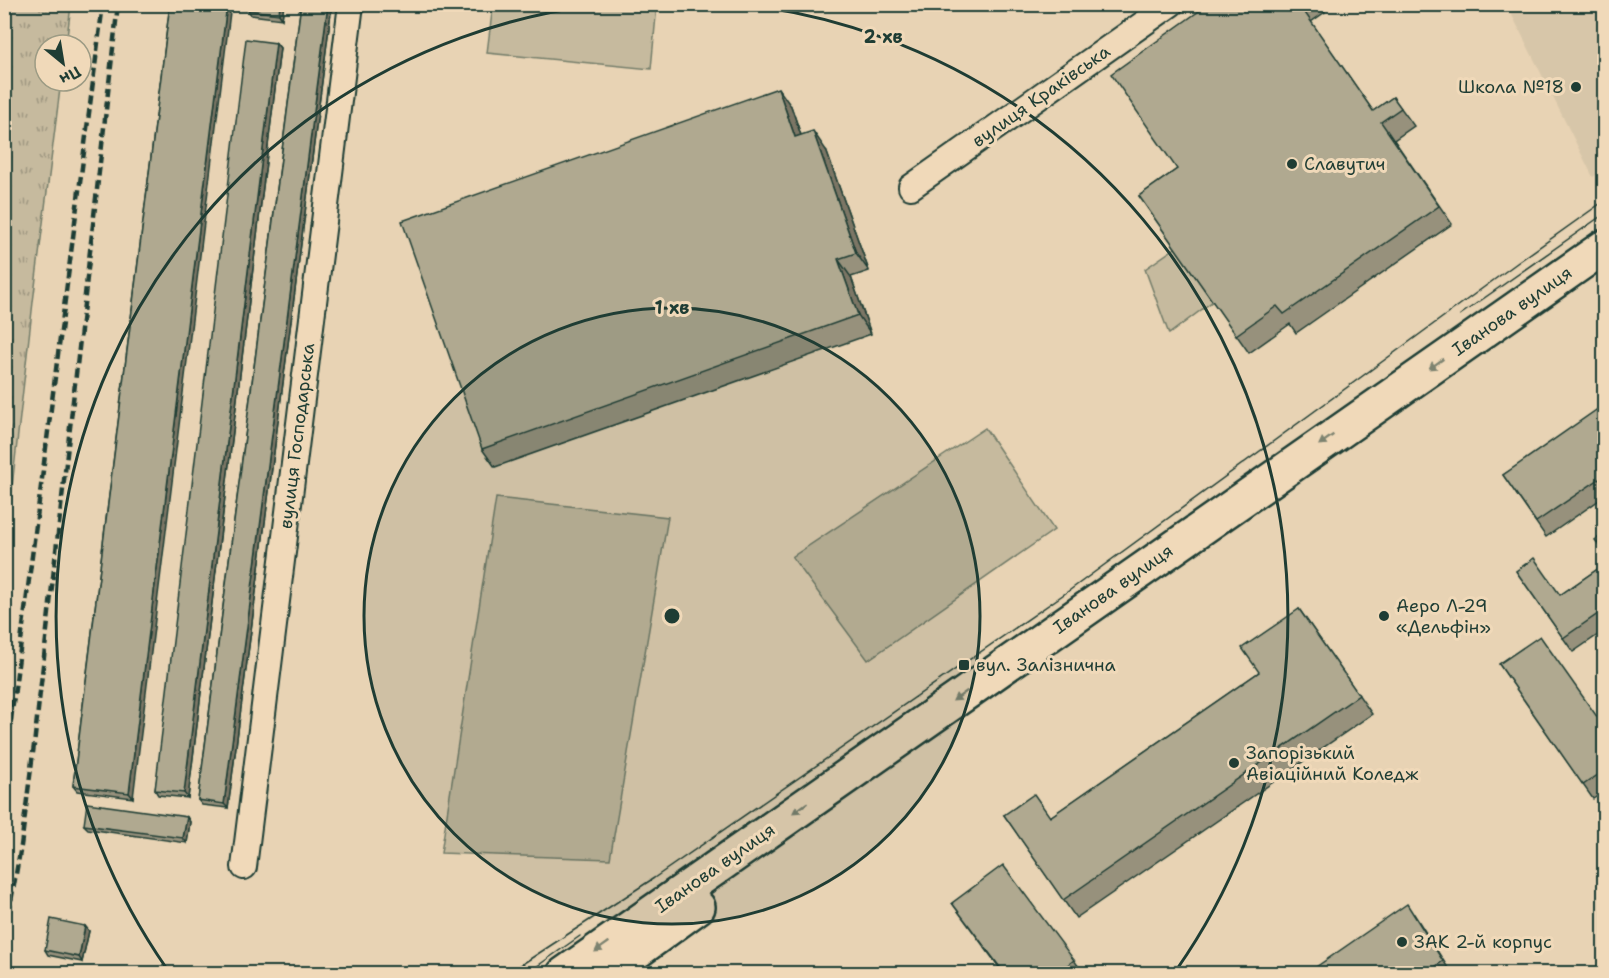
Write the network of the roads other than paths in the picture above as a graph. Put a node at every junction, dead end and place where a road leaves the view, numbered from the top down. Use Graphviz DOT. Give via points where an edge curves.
graph roads {
  1 [pos="351,4"];
  2 [pos="1171,4"];
  3 [pos="911,187"];
  4 [pos="1605,247"];
  5 [pos="1605,274"];
  6 [pos="244,867"];
  7 [pos="564,974"];
  8 [pos="606,974"];
  1 -- 6 [label="street, вулиця Господарська"];
  2 -- 3 [label="street, вулиця Краківська"];
  4 -- 7 [label="main road, Іванова вулиця, one-way"];
  5 -- 8 [label="main road, Іванова вулиця"];
}
